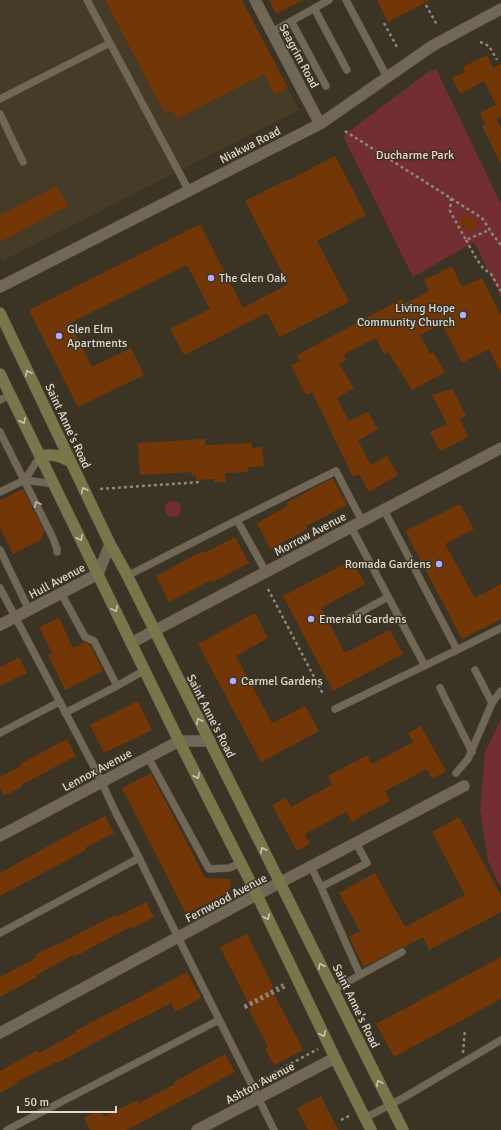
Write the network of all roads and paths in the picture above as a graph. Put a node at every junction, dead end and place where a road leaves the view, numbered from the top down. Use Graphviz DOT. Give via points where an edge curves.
graph roads {
  1 [pos="87,0"];
  2 [pos="255,0"];
  3 [pos="329,0"];
  4 [pos="346,0"];
  5 [pos="426,5"];
  6 [pos="314,8"];
  7 [pos="501,9"];
  8 [pos="292,21"];
  9 [pos="384,23"];
  10 [pos="437,25"];
  11 [pos="272,32"];
  12 [pos="480,42"];
  13 [pos="110,43"];
  14 [pos="398,49"];
  15 [pos="497,60"];
  16 [pos="347,70"];
  17 [pos="387,77"];
  18 [pos="326,86"];
  19 [pos="0,99"];
  20 [pos="0,114"];
  21 [pos="320,124"];
  22 [pos="345,131"];
  23 [pos="23,162"];
  24 [pos="189,191"];
  25 [pos="451,198"];
  26 [pos="489,230"];
  27 [pos="466,240"];
  28 [pos="501,245"];
  29 [pos="0,287"];
  30 [pos="501,291"];
  31 [pos="0,313"];
  32 [pos="0,374"];
  33 [pos="10,395"];
  34 [pos="0,400"];
  35 [pos="0,432"];
  36 [pos="501,448"];
  37 [pos="40,456"];
  38 [pos="69,461"];
  39 [pos="25,480"];
  40 [pos="200,482"];
  41 [pos="54,484"];
  42 [pos="100,489"];
  43 [pos="0,492"];
  44 [pos="384,510"];
  45 [pos="237,520"];
  46 [pos="362,521"];
  47 [pos="351,527"];
  48 [pos="110,544"];
  49 [pos="0,550"];
  50 [pos="57,552"];
  51 [pos="266,572"];
  52 [pos="98,574"];
  53 [pos="127,576"];
  54 [pos="0,588"];
  55 [pos="268,589"];
  56 [pos="61,593"];
  57 [pos="388,597"];
  58 [pos="29,610"];
  59 [pos="14,618"];
  60 [pos="350,618"];
  61 [pos="0,625"];
  62 [pos="501,628"];
  63 [pos="154,631"];
  64 [pos="131,643"];
  65 [pos="457,650"];
  66 [pos="424,666"];
  67 [pos="144,670"];
  68 [pos="475,670"];
  69 [pos="117,686"];
  70 [pos="440,688"];
  71 [pos="501,691"];
  72 [pos="323,694"];
  73 [pos="59,702"];
  74 [pos="492,703"];
  75 [pos="335,709"];
  76 [pos="65,713"];
  77 [pos="0,733"];
  78 [pos="179,741"];
  79 [pos="210,741"];
  80 [pos="472,752"];
  81 [pos="148,757"];
  82 [pos="456,773"];
  83 [pos="102,782"];
  84 [pos="464,786"];
  85 [pos="0,836"];
  86 [pos="356,843"];
  87 [pos="139,858"];
  88 [pos="241,863"];
  89 [pos="311,867"];
  90 [pos="280,884"];
  91 [pos="321,887"];
  92 [pos="257,895"];
  93 [pos="0,933"];
  94 [pos="178,938"];
  95 [pos="402,952"];
  96 [pos="360,975"];
  97 [pos="286,985"];
  98 [pos="333,990"];
  99 [pos="244,1007"];
  100 [pos="219,1020"];
  101 [pos="0,1033"];
  102 [pos="501,1040"];
  103 [pos="318,1049"];
  104 [pos="335,1058"];
  105 [pos="252,1085"];
  106 [pos="259,1098"];
  107 [pos="390,1105"];
  108 [pos="351,1115"];
  109 [pos="365,1118"];
  110 [pos="341,1120"];
  111 [pos="7,1130"];
  112 [pos="197,1130"];
  113 [pos="274,1130"];
  114 [pos="371,1130"];
  115 [pos="403,1130"];
  1 -- 13 [label="lane"];
  2 -- 11 [label="street, Seagrim Road"];
  3 -- 6 [label="lane"];
  4 -- 17 [label="lane"];
  5 -- 10 [label="path"];
  6 -- 8 [label="lane"];
  6 -- 16 [label="lane"];
  7 -- 17 [label="street, Niakwa Road" via="432,46"];
  8 -- 11 [label="lane"];
  8 -- 18 [label="lane"];
  9 -- 14 [label="path"];
  11 -- 21 [label="street, Seagrim Road"];
  12 -- 15 [label="path" via="489,46"];
  13 -- 19 [label="lane"];
  13 -- 24 [label="lane"];
  17 -- 21 [label="street, Niakwa Road"];
  20 -- 23 [label="lane"];
  21 -- 24 [label="street, Niakwa Road"];
  22 -- 25 [label="path"];
  24 -- 29 [label="street, Niakwa Road"];
  25 -- 26 [label="path" via="482,218"];
  25 -- 27 [label="path" via="450,211"];
  26 -- 27 [label="path"];
  26 -- 28 [label="path"];
  27 -- 30 [label="path" via="482,268 491,274"];
  38 -- 31 [label="main road, Saint Anne's Road, one-way"];
  32 -- 33 [label="main road"];
  33 -- 34 [label="lane"];
  33 -- 37 [label="main road, one-way"];
  35 -- 39 [label="lane"];
  36 -- 44 [label="street, Morrow Avenue"];
  37 -- 38 [label="main road" via="52,454"];
  37 -- 39 [label="lane"];
  37 -- 41 [label="main road"];
  48 -- 38 [label="main road, Saint Anne's Road, one-way"];
  39 -- 41 [label="lane"];
  39 -- 43 [label="lane"];
  50 -- 39 [label="lane, one-way" via="53,538"];
  40 -- 42 [label="path"];
  41 -- 52 [label="main road, one-way"];
  44 -- 46 [label="street, Morrow Avenue"];
  44 -- 65 [label="lane"];
  45 -- 46 [label="lane" via="336,471"];
  45 -- 51 [label="lane"];
  45 -- 53 [label="lane"];
  46 -- 47 [label="street, Morrow Avenue"];
  47 -- 51 [label="street, Morrow Avenue"];
  47 -- 57 [label="lane"];
  48 -- 52 [label="street, Hull Avenue"];
  48 -- 53 [label="main road, Saint Anne's Road"];
  49 -- 58 [label="lane"];
  51 -- 63 [label="street, Morrow Avenue"];
  52 -- 56 [label="street, Hull Avenue"];
  52 -- 64 [label="main road, one-way"];
  53 -- 63 [label="main road, Saint Anne's Road"];
  54 -- 59 [label="lane"];
  55 -- 72 [label="path"];
  56 -- 58 [label="street, Hull Avenue"];
  56 -- 69 [label="lane" via="85,637 94,641"];
  57 -- 60 [label="lane"];
  57 -- 66 [label="lane"];
  58 -- 59 [label="street, Hull Avenue"];
  59 -- 61 [label="street, Hull Avenue"];
  59 -- 73 [label="lane"];
  62 -- 65 [label="lane"];
  63 -- 64 [label="street, Morrow Avenue"];
  79 -- 63 [label="main road, Saint Anne's Road, one-way"];
  64 -- 67 [label="main road"];
  65 -- 66 [label="lane"];
  66 -- 75 [label="lane"];
  67 -- 69 [label="lane"];
  67 -- 78 [label="main road"];
  68 -- 74 [label="lane"];
  69 -- 76 [label="lane"];
  70 -- 80 [label="lane"];
  71 -- 74 [label="lane"];
  73 -- 76 [label="lane"];
  73 -- 77 [label="lane"];
  74 -- 80 [label="lane"];
  76 -- 83 [label="lane"];
  78 -- 79 [label="street, Lennox Avenue"];
  78 -- 81 [label="street, Lennox Avenue"];
  78 -- 88 [label="main road, one-way"];
  90 -- 79 [label="main road, Saint Anne's Road, one-way"];
  80 -- 82 [label="lane"];
  81 -- 83 [label="street, Lennox Avenue"];
  81 -- 88 [label="lane" via="209,869 229,868"];
  83 -- 85 [label="street, Lennox Avenue"];
  83 -- 87 [label="lane"];
  84 -- 86 [label="street, Fernwood Avenue"];
  86 -- 89 [label="street, Fernwood Avenue"];
  86 -- 91 [label="lane" via="367,863"];
  87 -- 93 [label="lane"];
  87 -- 94 [label="lane"];
  88 -- 92 [label="main road"];
  89 -- 90 [label="street, Fernwood Avenue"];
  89 -- 91 [label="lane"];
  90 -- 92 [label="street, Fernwood Avenue"];
  98 -- 90 [label="main road, Saint Anne's Road, one-way"];
  91 -- 96 [label="lane"];
  92 -- 94 [label="street, Fernwood Avenue"];
  92 -- 104 [label="main road, one-way"];
  94 -- 100 [label="lane"];
  94 -- 101 [label="street, Fernwood Avenue"];
  95 -- 96 [label="lane"];
  96 -- 98 [label="lane"];
  97 -- 99 [label="path"];
  107 -- 98 [label="main road, Saint Anne's Road, one-way"];
  100 -- 105 [label="lane"];
  100 -- 111 [label="lane"];
  102 -- 107 [label="lane"];
  103 -- 105 [label="path"];
  104 -- 106 [label="street, Ashton Avenue"];
  104 -- 109 [label="main road"];
  105 -- 106 [label="lane"];
  106 -- 112 [label="street, Ashton Avenue"];
  106 -- 113 [label="lane"];
  107 -- 109 [label="lane"];
  107 -- 115 [label="main road, Saint Anne's Road"];
  108 -- 110 [label="path"];
  109 -- 114 [label="main road"];
}
